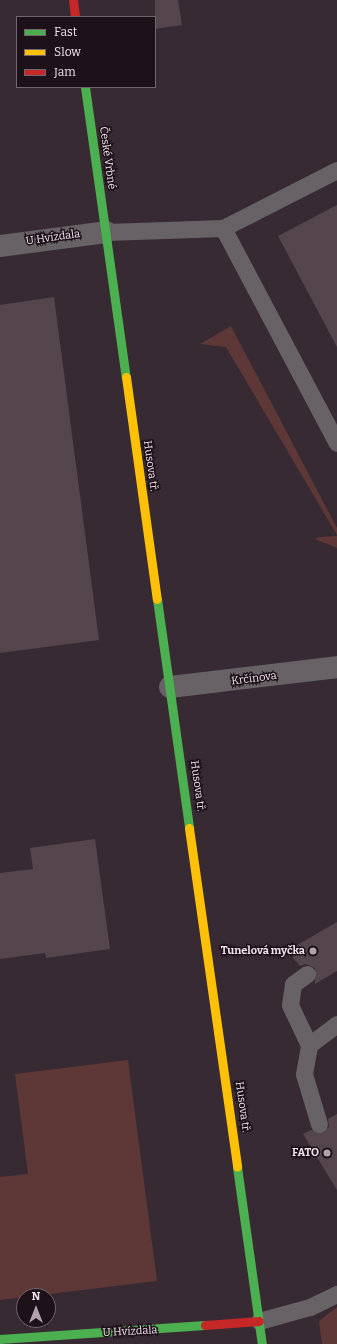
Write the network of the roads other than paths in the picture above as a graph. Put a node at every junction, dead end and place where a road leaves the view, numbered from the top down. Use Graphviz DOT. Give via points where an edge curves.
graph roads {
  1 [pos="73,0"];
  2 [pos="75,16"];
  3 [pos="85,88"];
  4 [pos="337,170"];
  5 [pos="223,228"];
  6 [pos="106,232"];
  7 [pos="0,246"];
  8 [pos="335,433"];
  9 [pos="337,667"];
  10 [pos="170,687"];
  11 [pos="307,974"];
  12 [pos="337,1024"];
  13 [pos="309,1045"];
  14 [pos="319,1124"];
  15 [pos="337,1294"];
  16 [pos="259,1321"];
  17 [pos="0,1339"];
  18 [pos="262,1344"];
  1 -- 2 [label="street"];
  3 -- 6 [label="street, České Vrbné"];
  4 -- 5 [label="lane"];
  5 -- 6 [label="lane"];
  5 -- 8 [label="lane"];
  6 -- 7 [label="street, U Hvízdala"];
  6 -- 10 [label="street, Husova tř."];
  9 -- 10 [label="street, Krčínova"];
  10 -- 16 [label="street, Husova tř."];
  11 -- 13 [label="lane" via="293,984 290,1005"];
  12 -- 13 [label="lane"];
  13 -- 14 [label="lane" via="304,1074"];
  15 -- 16 [label="lane" via="310,1307"];
  16 -- 17 [label="street, U Hvízdala"];
  16 -- 18 [label="street, Husova tř."];
}
